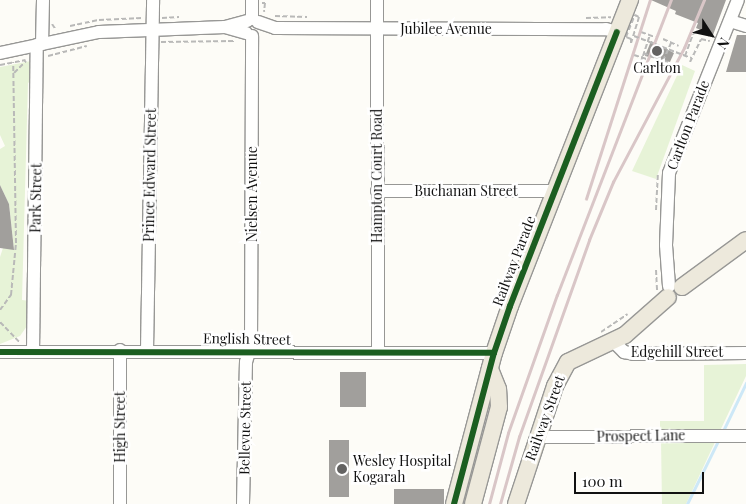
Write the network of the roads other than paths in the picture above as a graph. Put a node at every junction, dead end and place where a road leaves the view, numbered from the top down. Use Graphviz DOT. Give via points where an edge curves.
graph roads {
  1 [pos="43,0"];
  2 [pos="152,0"];
  3 [pos="377,0"];
  4 [pos="630,0"];
  5 [pos="738,0"];
  6 [pos="252,2"];
  7 [pos="730,21"];
  8 [pos="746,26"];
  9 [pos="252,27"];
  10 [pos="377,29"];
  11 [pos="628,34"];
  12 [pos="152,36"];
  13 [pos="39,48"];
  14 [pos="0,53"];
  15 [pos="377,191"];
  16 [pos="554,191"];
  17 [pos="746,240"];
  18 [pos="673,290"];
  19 [pos="613,341"];
  20 [pos="120,350"];
  21 [pos="147,350"];
  22 [pos="0,352"];
  23 [pos="30,352"];
  24 [pos="249,352"];
  25 [pos="378,353"];
  26 [pos="746,353"];
  27 [pos="492,362"];
  28 [pos="746,436"];
  29 [pos="536,437"];
  30 [pos="120,504"];
  31 [pos="243,504"];
  32 [pos="454,504"];
  33 [pos="473,504"];
  34 [pos="516,504"];
  1 -- 13 [label="street, Park Street"];
  2 -- 12 [label="street, Prince Edward Street"];
  3 -- 10 [label="street, Hampton Court Road"];
  4 -- 11 [label="main road, Railway Parade"];
  5 -- 7 [label="street, Carlton Parade"];
  6 -- 9 [label="street, Nielsen Avenue"];
  7 -- 8 [label="street"];
  7 -- 18 [label="street, Carlton Parade" via="717,39 669,172 666,245"];
  9 -- 10 [label="street, Jubilee Avenue" via="274,22"];
  9 -- 12 [label="street"];
  9 -- 24 [label="street, Nielsen Avenue"];
  10 -- 11 [label="street, Jubilee Avenue" via="606,30"];
  10 -- 15 [label="street, Hampton Court Road"];
  11 -- 16 [label="main road, Railway Parade"];
  12 -- 13 [label="street" via="99,32"];
  12 -- 21 [label="street, Prince Edward Street"];
  13 -- 14 [label="street"];
  13 -- 23 [label="street, Park Street"];
  15 -- 16 [label="street, Buchanan Street"];
  15 -- 25 [label="street, Hampton Court Road"];
  16 -- 27 [label="main road, Railway Parade"];
  17 -- 18 [label="main road, Railway Street"];
  18 -- 19 [label="main road, Railway Street" via="643,321"];
  19 -- 26 [label="street, Edgehill Street" via="624,352 634,354"];
  19 -- 29 [label="main road, Railway Street" via="568,362 560,374"];
  20 -- 21 [label="street, English Street"];
  20 -- 23 [label="street, English Street"];
  20 -- 30 [label="street, High Street"];
  21 -- 24 [label="street, English Street"];
  22 -- 23 [label="street, English Street"];
  24 -- 25 [label="street, English Street"];
  24 -- 31 [label="street, Bellevue Street" via="246,362"];
  25 -- 27 [label="street, English Street"];
  27 -- 32 [label="main road, Railway Parade"];
  27 -- 33 [label="main road" via="498,407"];
  28 -- 29 [label="street, Prospect Lane"];
  29 -- 34 [label="main road, Railway Street"];
}
